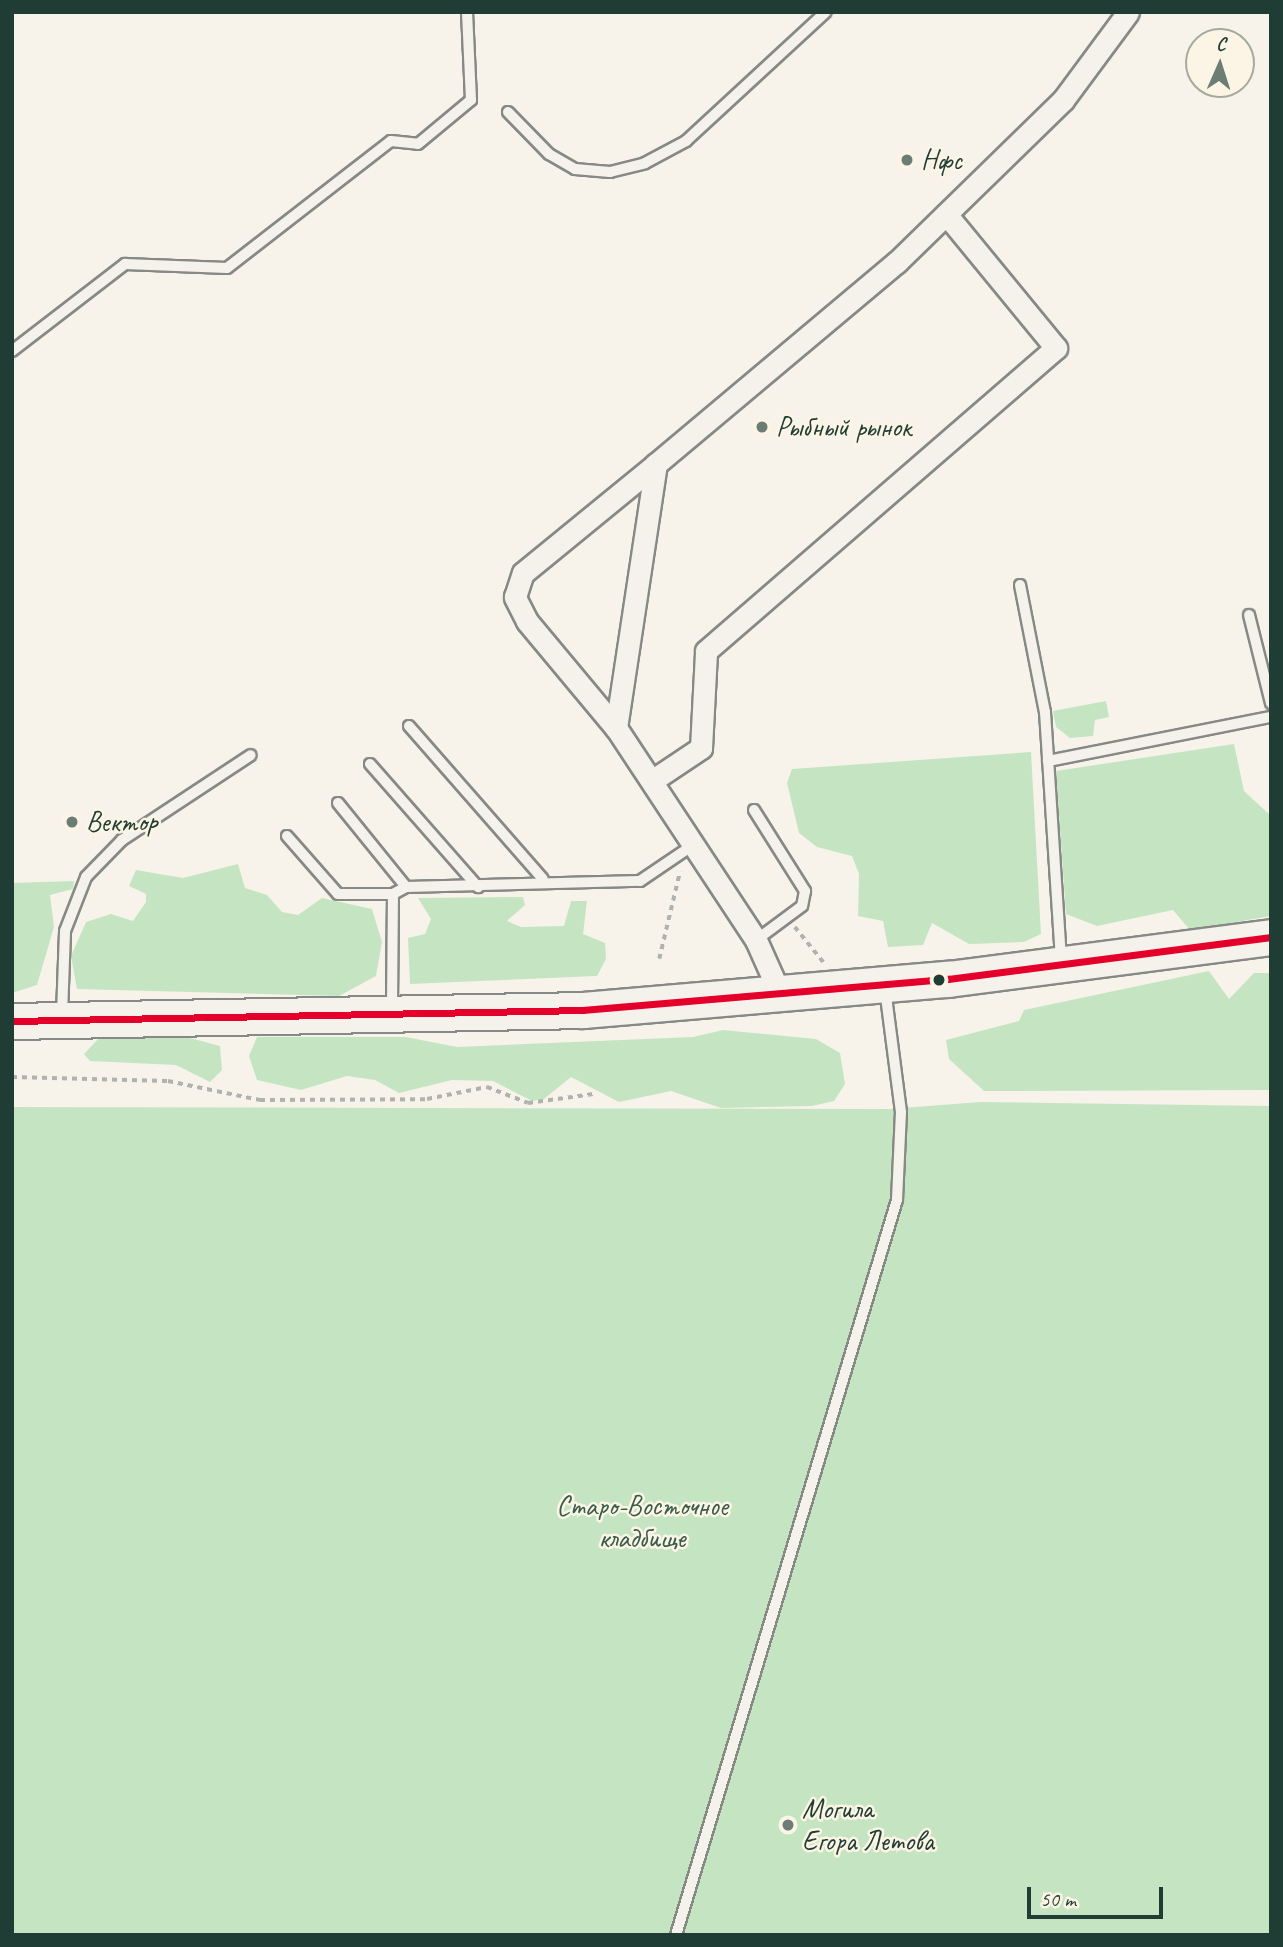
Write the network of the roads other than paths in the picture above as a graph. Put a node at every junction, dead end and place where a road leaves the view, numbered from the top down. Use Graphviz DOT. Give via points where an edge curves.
graph roads {
  1 [pos="467,12"];
  2 [pos="826,12"];
  3 [pos="1128,12"];
  4 [pos="508,112"];
  5 [pos="946,214"];
  6 [pos="12,351"];
  7 [pos="656,464"];
  8 [pos="1020,585"];
  9 [pos="1249,615"];
  10 [pos="1271,703"];
  11 [pos="1271,717"];
  12 [pos="409,726"];
  13 [pos="616,728"];
  14 [pos="251,755"];
  15 [pos="1048,761"];
  16 [pos="370,764"];
  17 [pos="653,780"];
  18 [pos="338,803"];
  19 [pos="754,810"];
  20 [pos="287,836"];
  21 [pos="690,848"];
  22 [pos="543,879"];
  23 [pos="406,887"];
  24 [pos="478,887"];
  25 [pos="393,894"];
  26 [pos="1271,937"];
  27 [pos="756,940"];
  28 [pos="1061,964"];
  29 [pos="885,986"];
  30 [pos="781,996"];
  31 [pos="392,1016"];
  32 [pos="12,1021"];
  33 [pos="62,1021"];
  34 [pos="676,1935"];
  1 -- 6 [label="lane" via="471,100 418,144 391,141 227,268 125,264"];
  2 -- 4 [label="lane" via="685,141 645,163 610,173 575,169 549,154"];
  3 -- 5 [label="street" via="1063,100"];
  5 -- 7 [label="street"];
  5 -- 17 [label="street" via="1056,348 706,651 701,748"];
  7 -- 13 [label="street"];
  7 -- 13 [label="street" via="523,573 515,597 527,621"];
  8 -- 15 [label="lane"];
  9 -- 10 [label="lane"];
  11 -- 15 [label="lane"];
  12 -- 22 [label="lane"];
  13 -- 17 [label="street"];
  14 -- 33 [label="lane" via="122,840 86,877 65,931"];
  15 -- 28 [label="lane"];
  16 -- 24 [label="lane"];
  17 -- 21 [label="street"];
  18 -- 23 [label="lane"];
  19 -- 27 [label="lane" via="800,874 802,906"];
  20 -- 25 [label="lane" via="338,894"];
  21 -- 22 [label="lane" via="640,881 608,886"];
  21 -- 27 [label="street"];
  22 -- 24 [label="lane"];
  23 -- 24 [label="lane"];
  23 -- 25 [label="lane"];
  25 -- 31 [label="lane"];
  26 -- 28 [label="main road"];
  27 -- 30 [label="street"];
  28 -- 29 [label="main road"];
  29 -- 30 [label="main road"];
  29 -- 34 [label="lane" via="901,1112 897,1200"];
  30 -- 31 [label="main road"];
  31 -- 33 [label="main road"];
  32 -- 33 [label="main road"];
}
